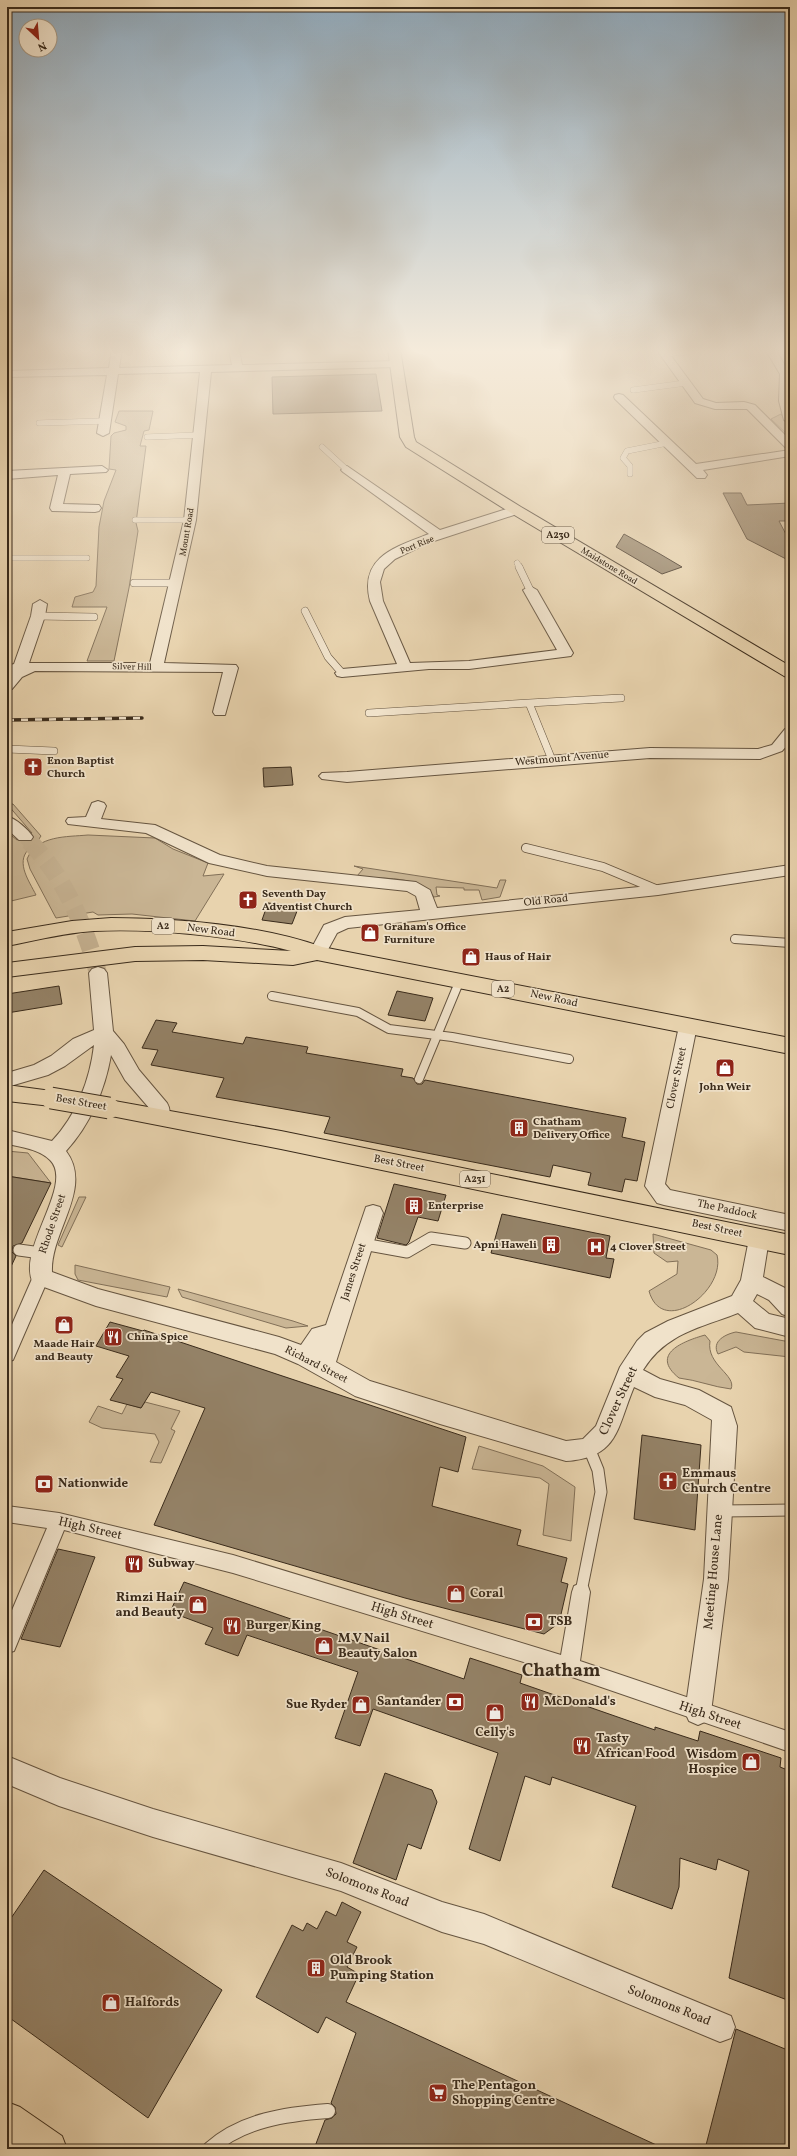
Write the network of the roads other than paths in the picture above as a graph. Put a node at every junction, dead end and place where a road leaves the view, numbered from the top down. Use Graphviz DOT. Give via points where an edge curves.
graph roads {
  1 [pos="198,450"];
  2 [pos="325,450"];
  3 [pos="420,450"];
  4 [pos="631,450"];
  5 [pos="674,450"];
  6 [pos="790,453"];
  7 [pos="102,470"];
  8 [pos="347,470"];
  9 [pos="65,472"];
  10 [pos="630,474"];
  11 [pos="7,475"];
  12 [pos="95,508"];
  13 [pos="516,510"];
  14 [pos="135,520"];
  15 [pos="190,520"];
  16 [pos="440,536"];
  17 [pos="7,558"];
  18 [pos="87,558"];
  19 [pos="517,563"];
  20 [pos="134,583"];
  21 [pos="177,583"];
  22 [pos="530,590"];
  23 [pos="39,610"];
  24 [pos="305,611"];
  25 [pos="94,617"];
  26 [pos="156,667"];
  27 [pos="405,667"];
  28 [pos="20,669"];
  29 [pos="342,673"];
  30 [pos="790,673"];
  31 [pos="7,686"];
  32 [pos="621,698"];
  33 [pos="529,703"];
  34 [pos="220,712"];
  35 [pos="369,713"];
  36 [pos="790,732"];
  37 [pos="7,749"];
  38 [pos="54,751"];
  39 [pos="552,760"];
  40 [pos="326,776"];
  41 [pos="98,806"];
  42 [pos="7,821"];
  43 [pos="74,821"];
  44 [pos="92,822"];
  45 [pos="25,837"];
  46 [pos="526,848"];
  47 [pos="790,870"];
  48 [pos="658,890"];
  49 [pos="430,914"];
  50 [pos="735,938"];
  51 [pos="7,939"];
  52 [pos="790,944"];
  53 [pos="318,953"];
  54 [pos="7,970"];
  55 [pos="98,973"];
  56 [pos="460,980"];
  57 [pos="272,996"];
  58 [pos="688,1026"];
  59 [pos="104,1033"];
  60 [pos="436,1035"];
  61 [pos="790,1046"];
  62 [pos="569,1059"];
  63 [pos="419,1079"];
  64 [pos="7,1080"];
  65 [pos="7,1093"];
  66 [pos="159,1116"];
  67 [pos="7,1137"];
  68 [pos="54,1151"];
  69 [pos="664,1197"];
  70 [pos="373,1213"];
  71 [pos="790,1223"];
  72 [pos="759,1239"];
  73 [pos="363,1244"];
  74 [pos="465,1244"];
  75 [pos="790,1245"];
  76 [pos="19,1250"];
  77 [pos="41,1253"];
  78 [pos="41,1277"];
  79 [pos="753,1282"];
  80 [pos="740,1302"];
  81 [pos="790,1308"];
  82 [pos="790,1328"];
  83 [pos="7,1355"];
  84 [pos="315,1362"];
  85 [pos="630,1374"];
  86 [pos="589,1448"];
  87 [pos="790,1510"];
  88 [pos="720,1511"];
  89 [pos="7,1514"];
  90 [pos="59,1521"];
  91 [pos="581,1592"];
  92 [pos="7,1644"];
  93 [pos="569,1667"];
  94 [pos="698,1712"];
  95 [pos="790,1742"];
  96 [pos="7,1770"];
  97 [pos="720,2027"];
  98 [pos="328,2111"];
  99 [pos="7,2120"];
  100 [pos="49,2149"];
  101 [pos="210,2149"];
  1 -- 15 [label="street, Mount Road"];
  2 -- 8 [label="lane"];
  3 -- 13 [label="main road, Maidstone Road / A230"];
  4 -- 10 [label="lane" via="622,458 630,466"];
  5 -- 6 [label="street" via="697,472"];
  7 -- 9 [label="street"];
  8 -- 16 [label="street"];
  9 -- 11 [label="street"];
  9 -- 12 [label="street" via="56,508"];
  13 -- 16 [label="street, Port Rise"];
  13 -- 30 [label="main road, Maidstone Road / A230"];
  14 -- 15 [label="lane"];
  15 -- 21 [label="street, Mount Road"];
  16 -- 27 [label="street, Port Rise" via="398,552 380,565 375,574 375,595"];
  17 -- 18 [label="lane"];
  19 -- 22 [label="lane"];
  20 -- 21 [label="lane"];
  21 -- 26 [label="street, Mount Road"];
  22 -- 27 [label="street" via="566,653 469,665 432,664"];
  23 -- 25 [label="lane"];
  23 -- 28 [label="street"];
  24 -- 29 [label="lane" via="328,657"];
  26 -- 28 [label="street, Silver Hill"];
  26 -- 34 [label="street, Silver Hill" via="231,668"];
  27 -- 29 [label="street"];
  28 -- 31 [label="street, Silver Hill"];
  32 -- 33 [label="lane"];
  33 -- 35 [label="lane"];
  33 -- 39 [label="lane"];
  36 -- 39 [label="street, Westmount Avenue" via="777,748 760,754 658,752"];
  37 -- 38 [label="lane"];
  39 -- 40 [label="street, Westmount Avenue" via="347,777"];
  41 -- 44 [label="street"];
  42 -- 45 [label="street"];
  43 -- 44 [label="street"];
  44 -- 49 [label="street" via="149,828 215,859 267,871 410,886 424,894"];
  46 -- 48 [label="lane" via="603,867"];
  47 -- 48 [label="street, Old Road"];
  48 -- 49 [label="street, Old Road"];
  49 -- 53 [label="street, Old Road" via="335,925 326,934"];
  50 -- 52 [label="lane"];
  51 -- 53 [label="main road, New Road / A2" via="68,928 106,924 138,925 189,928 259,938 296,944"];
  53 -- 54 [label="main road, New Road / A2" via="293,958 203,953 135,954"];
  53 -- 56 [label="main road, New Road / A2"];
  55 -- 59 [label="street"];
  56 -- 58 [label="main road, New Road / A2"];
  56 -- 60 [label="lane"];
  57 -- 60 [label="lane" via="358,1012 389,1029"];
  58 -- 61 [label="main road, New Road / A2"];
  58 -- 69 [label="street, Clover Street" via="655,1186"];
  59 -- 64 [label="street" via="80,1044 41,1070"];
  59 -- 66 [label="street" via="132,1075 160,1108"];
  59 -- 68 [label="street" via="101,1066 93,1090 71,1134"];
  60 -- 62 [label="lane"];
  60 -- 63 [label="lane"];
  65 -- 66 [label="main road, Best Street / A231, bridge"];
  66 -- 72 [label="main road, Best Street / A231" via="582,1200"];
  67 -- 68 [label="street" via="38,1142"];
  68 -- 77 [label="street, Rhode Street" via="66,1168 66,1182 61,1203"];
  69 -- 71 [label="street, The Paddock"];
  70 -- 73 [label="street, James Street"];
  72 -- 75 [label="main road, Best Street / A231"];
  72 -- 79 [label="street"];
  73 -- 74 [label="lane" via="407,1252 431,1238"];
  73 -- 84 [label="street, James Street" via="334,1332"];
  76 -- 77 [label="lane"];
  77 -- 78 [label="street, Rhode Street"];
  78 -- 83 [label="street, Rhode Street"];
  78 -- 84 [label="street, Richard Street" via="90,1295 279,1346"];
  79 -- 80 [label="street"];
  79 -- 81 [label="street" via="777,1294"];
  80 -- 82 [label="street" via="763,1322"];
  80 -- 85 [label="street, Clover Street" via="660,1335 645,1348"];
  84 -- 86 [label="street, Richard Street" via="363,1389 447,1416 560,1450 577,1451"];
  85 -- 86 [label="street, Clover Street" via="621,1389 603,1436"];
  85 -- 88 [label="street, Meeting House Lane" via="655,1387 691,1397 723,1414 725,1426"];
  86 -- 91 [label="lane" via="598,1470 600,1492"];
  87 -- 88 [label="lane"];
  88 -- 94 [label="street, Meeting House Lane" via="716,1579"];
  89 -- 90 [label="street, High Street"];
  90 -- 92 [label="street"];
  90 -- 93 [label="street, High Street" via="233,1564"];
  91 -- 93 [label="street"];
  93 -- 94 [label="street, High Street"];
  94 -- 95 [label="street, High Street"];
  96 -- 97 [label="street, Solomons Road" via="59,1792 153,1823 341,1877 442,1917 484,1929"];
  98 -- 101 [label="lane" via="284,2115 234,2132"];
  99 -- 100 [label="main road"];
}
